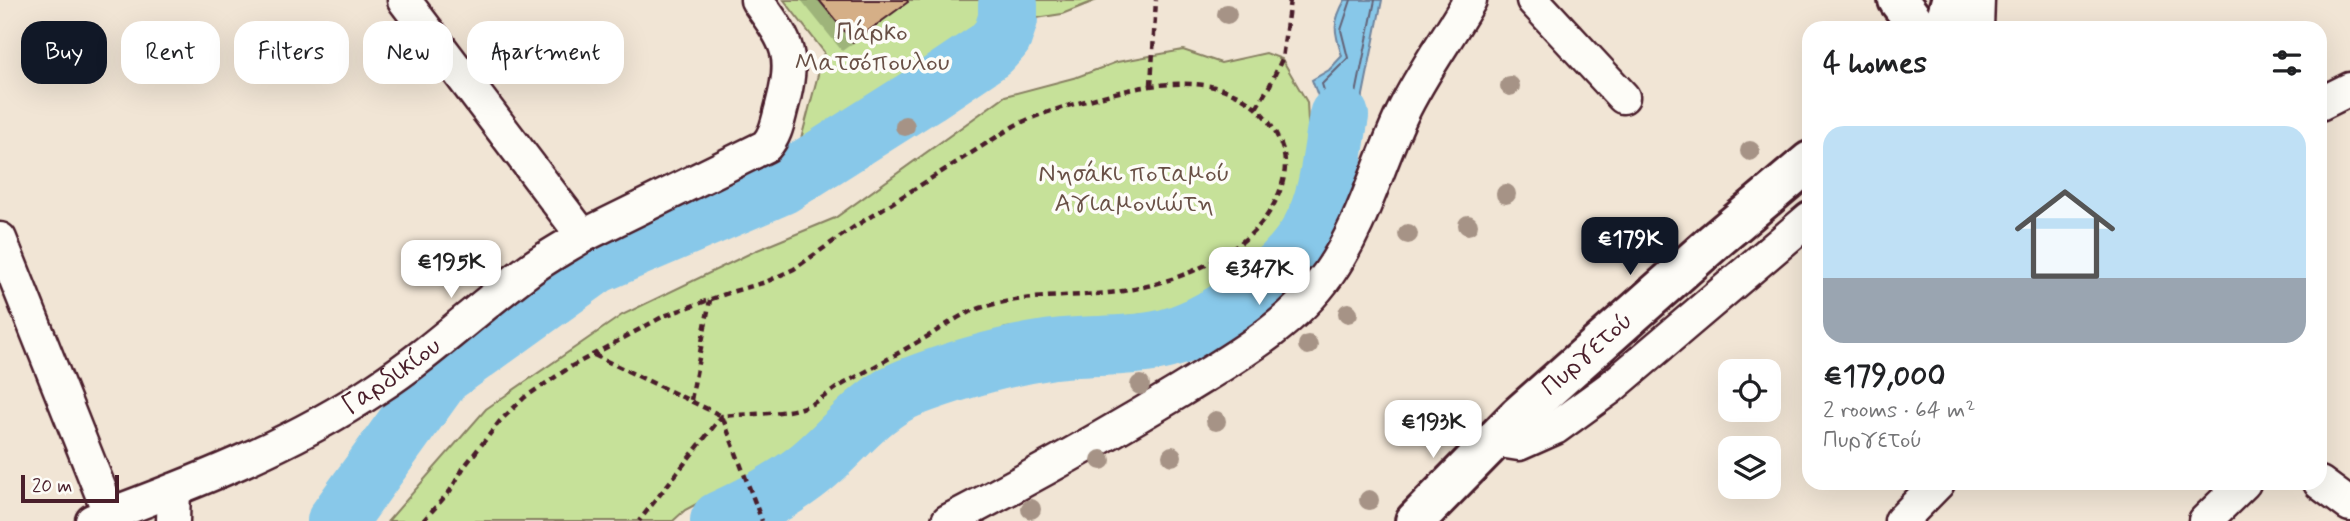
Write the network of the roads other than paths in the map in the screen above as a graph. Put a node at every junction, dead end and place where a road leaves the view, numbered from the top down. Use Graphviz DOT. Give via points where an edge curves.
graph roads {
  1 [pos="404,0"];
  2 [pos="757,0"];
  3 [pos="1470,0"];
  4 [pos="1533,0"];
  5 [pos="1898,0"];
  6 [pos="1951,0"];
  7 [pos="1978,0"];
  8 [pos="1914,21"];
  9 [pos="1944,21"];
  10 [pos="1977,21"];
  11 [pos="2350,89"];
  12 [pos="1623,97"];
  13 [pos="2327,100"];
  14 [pos="1802,169"];
  15 [pos="1802,225"];
  16 [pos="583,236"];
  17 [pos="0,239"];
  18 [pos="1494,440"];
  19 [pos="2327,488"];
  20 [pos="174,490"];
  21 [pos="1931,490"];
  22 [pos="2237,490"];
  23 [pos="2350,505"];
  24 [pos="101,518"];
  25 [pos="173,521"];
  26 [pos="948,521"];
  27 [pos="1415,521"];
  28 [pos="1901,521"];
  29 [pos="2205,521"];
  1 -- 16 [label="street"];
  2 -- 16 [label="street, Γαρδικίου" via="790,61 773,139"];
  3 -- 26 [label="street" via="1403,112 1357,228 1328,275 1301,306 1240,353 1132,421"];
  4 -- 12 [label="street"];
  5 -- 8 [label="street"];
  6 -- 9 [label="street"];
  7 -- 10 [label="street"];
  11 -- 13 [label="street"];
  14 -- 18 [label="street, Πυργετού"];
  15 -- 18 [label="street, Πυργετού" via="1610,388 1555,428 1519,444"];
  16 -- 20 [label="street, Γαρδικίου" via="531,268 416,361 356,402 279,445"];
  17 -- 24 [label="street"];
  18 -- 27 [label="street, Πυργετού"];
  19 -- 23 [label="street"];
  20 -- 24 [label="street, Γαρδικίου"];
  20 -- 25 [label="street"];
  21 -- 28 [label="street"];
  22 -- 29 [label="street"];
}
